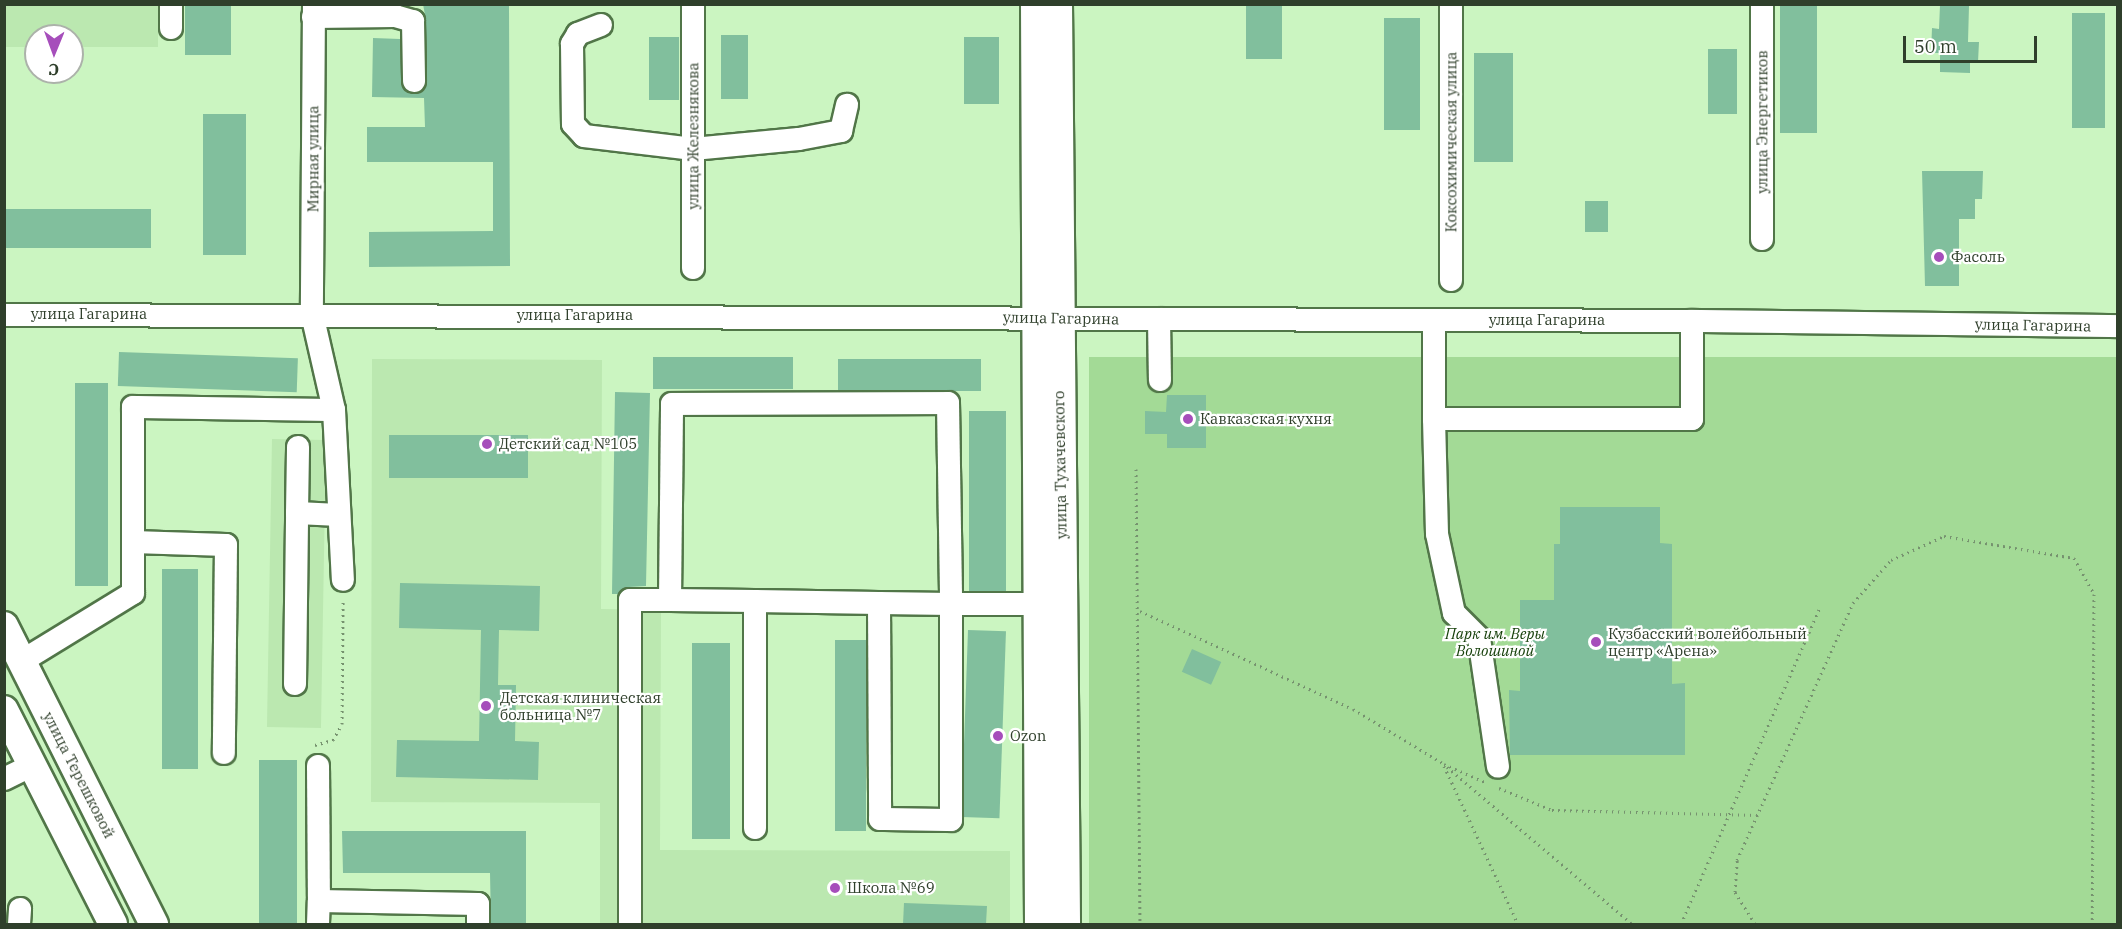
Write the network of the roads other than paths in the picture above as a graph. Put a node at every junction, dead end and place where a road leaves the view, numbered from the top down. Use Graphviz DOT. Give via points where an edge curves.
graph roads {
  1 [pos="171,4"];
  2 [pos="693,4"];
  3 [pos="1035,4"];
  4 [pos="1058,4"];
  5 [pos="1450,4"];
  6 [pos="1762,4"];
  7 [pos="314,10"];
  8 [pos="601,26"];
  9 [pos="171,28"];
  10 [pos="414,81"];
  11 [pos="847,105"];
  12 [pos="693,149"];
  13 [pos="1762,239"];
  14 [pos="693,268"];
  15 [pos="1451,280"];
  16 [pos="312,314"];
  17 [pos="4,315"];
  18 [pos="1047,318"];
  19 [pos="1159,319"];
  20 [pos="1434,320"];
  21 [pos="1692,321"];
  22 [pos="2118,326"];
  23 [pos="1160,380"];
  24 [pos="334,410"];
  25 [pos="1434,419"];
  26 [pos="298,447"];
  27 [pos="297,513"];
  28 [pos="339,515"];
  29 [pos="133,542"];
  30 [pos="343,580"];
  31 [pos="670,600"];
  32 [pos="755,601"];
  33 [pos="879,603"];
  34 [pos="951,604"];
  35 [pos="1049,604"];
  36 [pos="4,626"];
  37 [pos="22,661"];
  38 [pos="295,684"];
  39 [pos="4,710"];
  40 [pos="224,753"];
  41 [pos="311,757"];
  42 [pos="33,765"];
  43 [pos="4,779"];
  44 [pos="1494,779"];
  45 [pos="755,828"];
  46 [pos="318,901"];
  47 [pos="389,914"];
  48 [pos="113,924"];
  49 [pos="154,924"];
  50 [pos="318,924"];
  51 [pos="478,924"];
  52 [pos="630,924"];
  53 [pos="1040,924"];
  54 [pos="1066,924"];
  1 -- 9 [label="street"];
  2 -- 12 [label="street, улица Железнякова"];
  3 -- 18 [label="main road, улица Тухачевского"];
  4 -- 18 [label="main road, улица Тухачевского"];
  5 -- 15 [label="street, Коксохимическая улица"];
  6 -- 13 [label="street, улица Энергетиков"];
  7 -- 10 [label="street" via="413,21"];
  7 -- 16 [label="street, Мирная улица"];
  8 -- 12 [label="street" via="578,34 572,44 573,124 584,136"];
  11 -- 12 [label="street" via="842,131"];
  12 -- 14 [label="street, улица Железнякова"];
  16 -- 17 [label="street, улица Гагарина"];
  16 -- 18 [label="street, улица Гагарина"];
  16 -- 24 [label="street, Мирная улица" via="323,348"];
  18 -- 19 [label="street, улица Гагарина"];
  18 -- 35 [label="main road, улица Тухачевского"];
  19 -- 20 [label="street, улица Гагарина"];
  19 -- 23 [label="street"];
  20 -- 21 [label="street, улица Гагарина"];
  20 -- 25 [label="street"];
  21 -- 22 [label="street, улица Гагарина"];
  21 -- 25 [label="street" via="1692,419"];
  24 -- 28 [label="street, Мирная улица"];
  24 -- 29 [label="street" via="133,407"];
  25 -- 44 [label="street" via="1437,534 1454,613 1479,638"];
  26 -- 27 [label="street"];
  27 -- 28 [label="street"];
  27 -- 38 [label="street"];
  28 -- 30 [label="street, Мирная улица"];
  29 -- 37 [label="street" via="133,593"];
  29 -- 40 [label="street" via="226,545"];
  31 -- 32 [label="street"];
  31 -- 34 [label="street" via="672,404 948,403"];
  31 -- 52 [label="street" via="630,600"];
  32 -- 33 [label="street"];
  32 -- 45 [label="street"];
  33 -- 34 [label="street"];
  33 -- 34 [label="street" via="880,819 951,820"];
  34 -- 35 [label="street"];
  35 -- 53 [label="main road, улица Тухачевского"];
  35 -- 54 [label="main road, улица Тухачевского"];
  36 -- 37 [label="main road, улица Терешковой"];
  37 -- 49 [label="main road, улица Терешковой"];
  39 -- 42 [label="main road"];
  41 -- 46 [label="street"];
  42 -- 43 [label="street"];
  42 -- 48 [label="main road"];
  46 -- 47 [label="street"];
  46 -- 50 [label="street"];
  47 -- 51 [label="street" via="478,904"];
}
